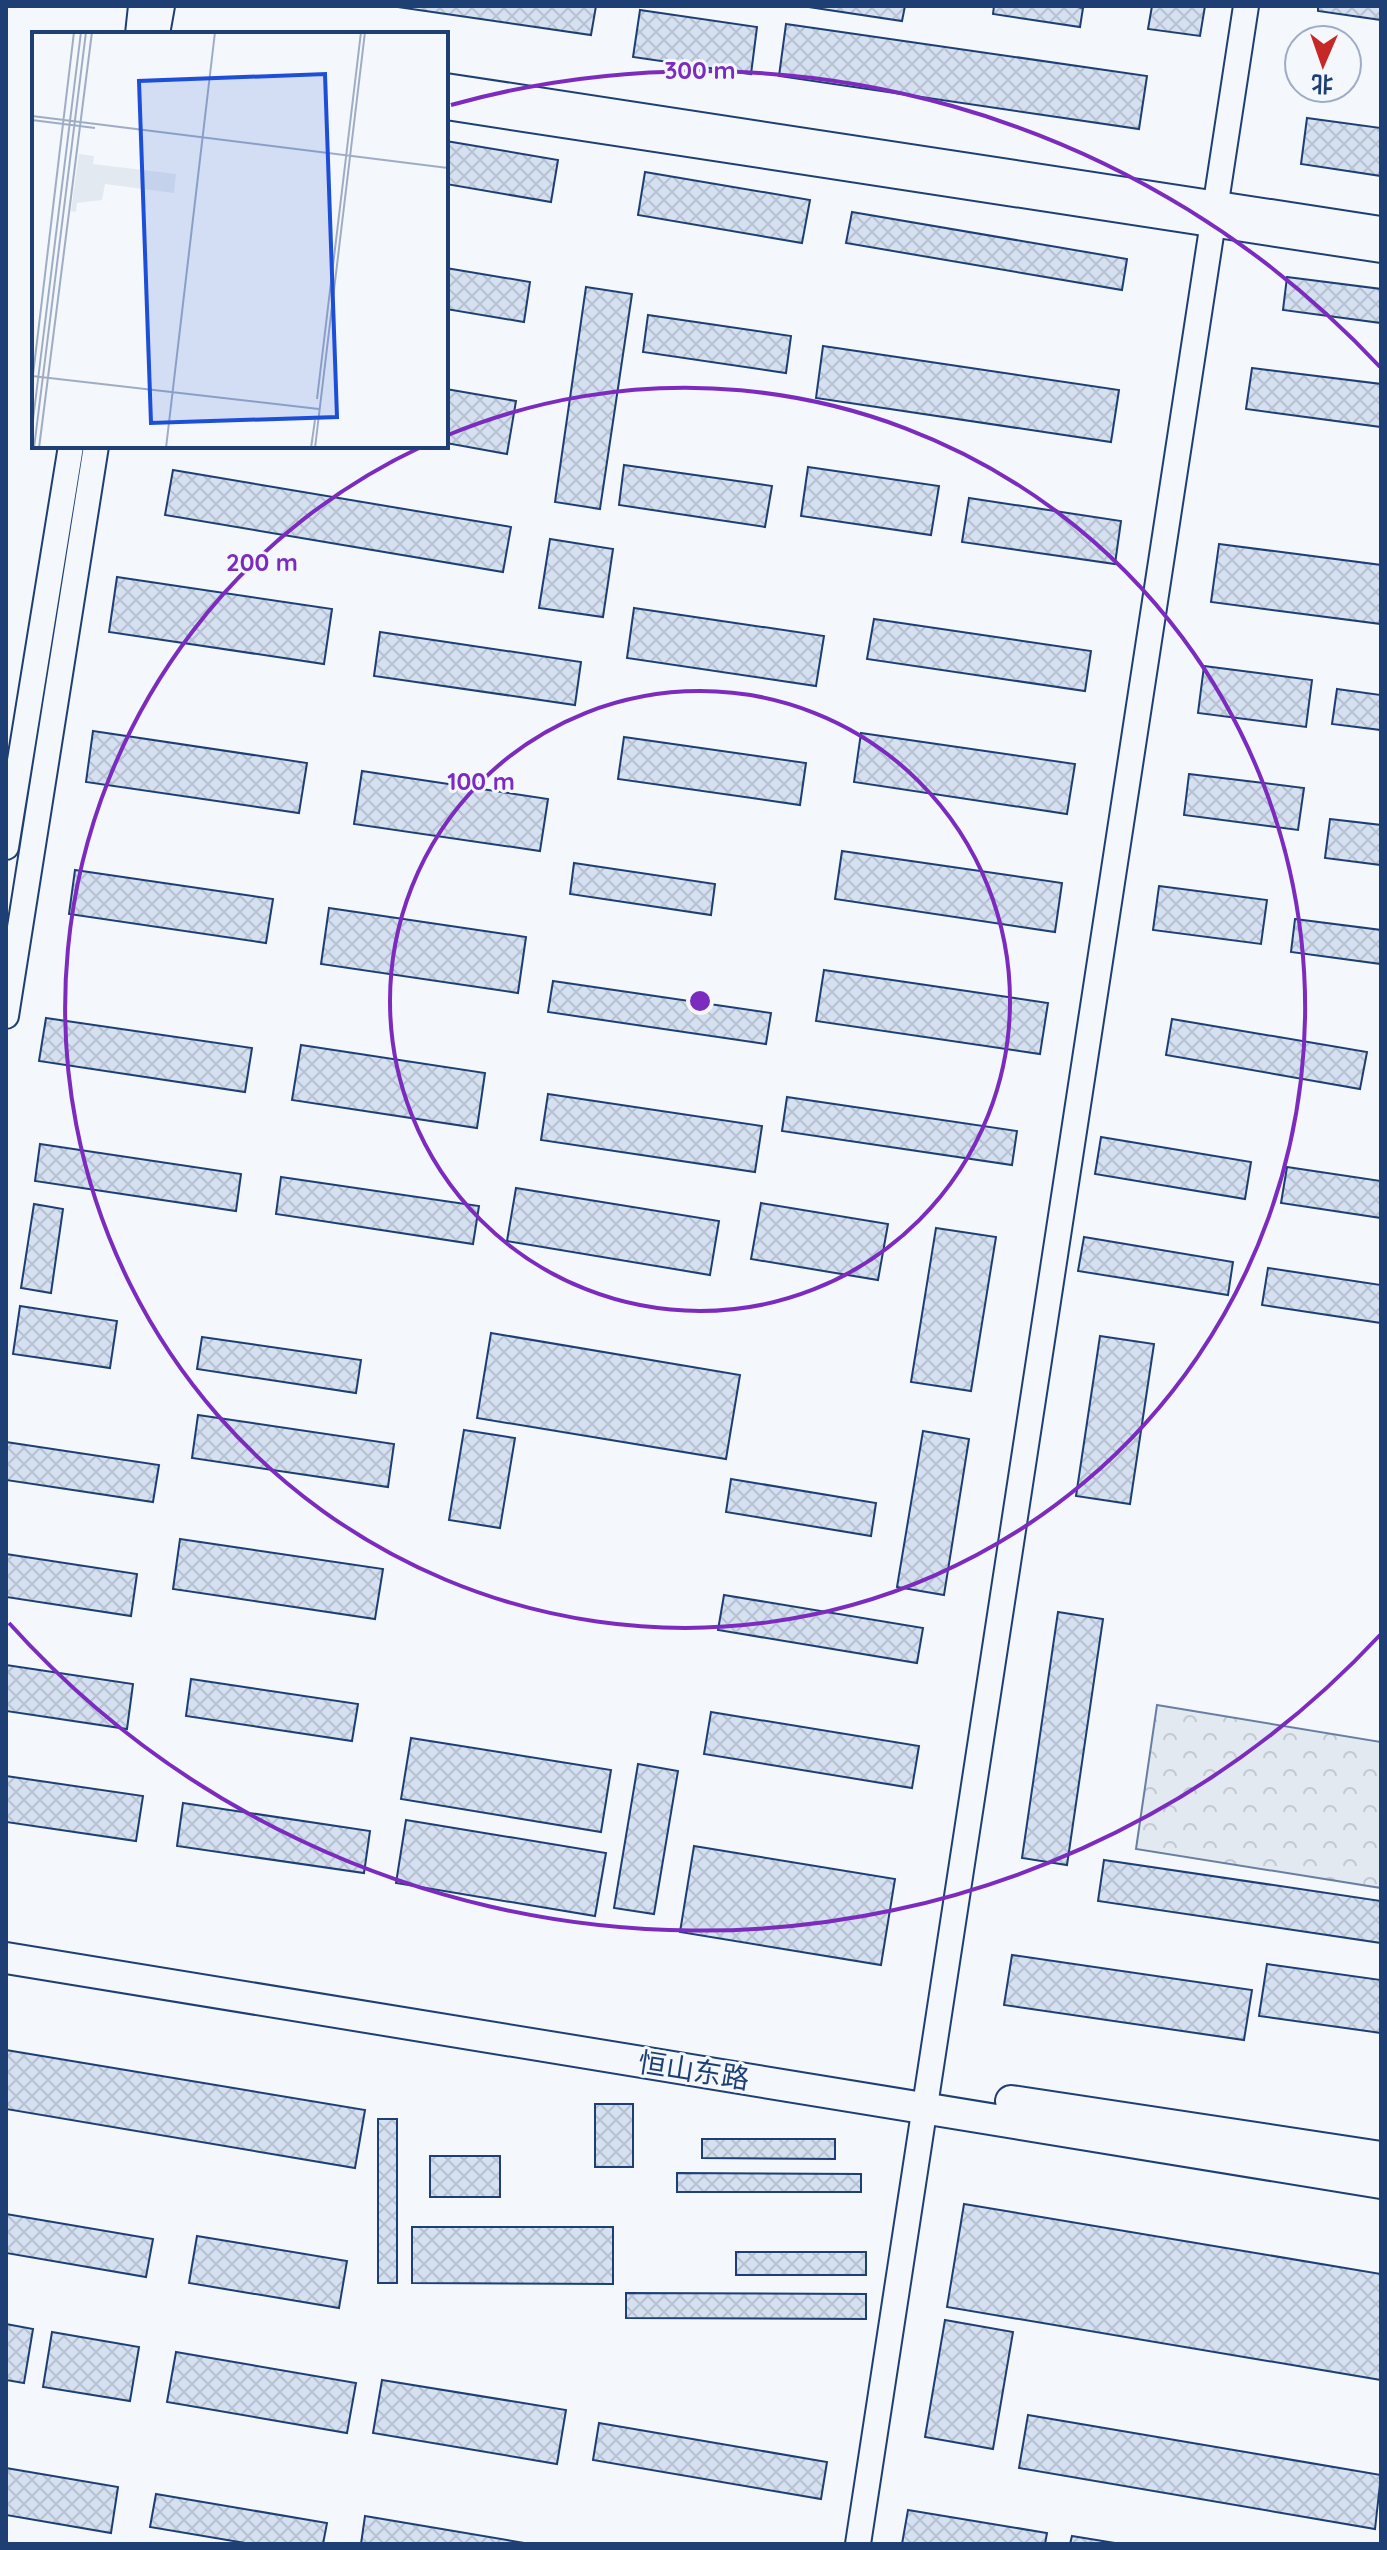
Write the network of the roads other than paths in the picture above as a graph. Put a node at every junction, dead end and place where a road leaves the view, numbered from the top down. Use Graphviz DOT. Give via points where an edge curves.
graph roads {
  1 [pos="141,6"];
  2 [pos="162,6"];
  3 [pos="1246,6"];
  4 [pos="138,32"];
  5 [pos="157,32"];
  6 [pos="448,87"];
  7 [pos="448,106"];
  8 [pos="1213,214"];
  9 [pos="1381,230"];
  10 [pos="1381,249"];
  11 [pos="71,448"];
  12 [pos="96,448"];
  13 [pos="6,847"];
  14 [pos="6,1016"];
  15 [pos="6,1943"];
  16 [pos="6,1958"];
  17 [pos="927,2098"];
  18 [pos="1381,2157"];
  19 [pos="1381,2183"];
  20 [pos="858,2544"];
  1 -- 4 [label="street"];
  2 -- 5 [label="street"];
  3 -- 8 [label="street"];
  6 -- 8 [label="main road"];
  7 -- 8 [label="main road"];
  8 -- 9 [label="main road"];
  8 -- 10 [label="main road"];
  8 -- 17 [label="street"];
  11 -- 13 [label="street"];
  12 -- 14 [label="street"];
  15 -- 17 [label="main road, 恒山东路"];
  16 -- 17 [label="main road, 恒山东路"];
  17 -- 18 [label="main road, 恒山东路"];
  17 -- 19 [label="main road, 恒山东路"];
  17 -- 20 [label="street"];
}
